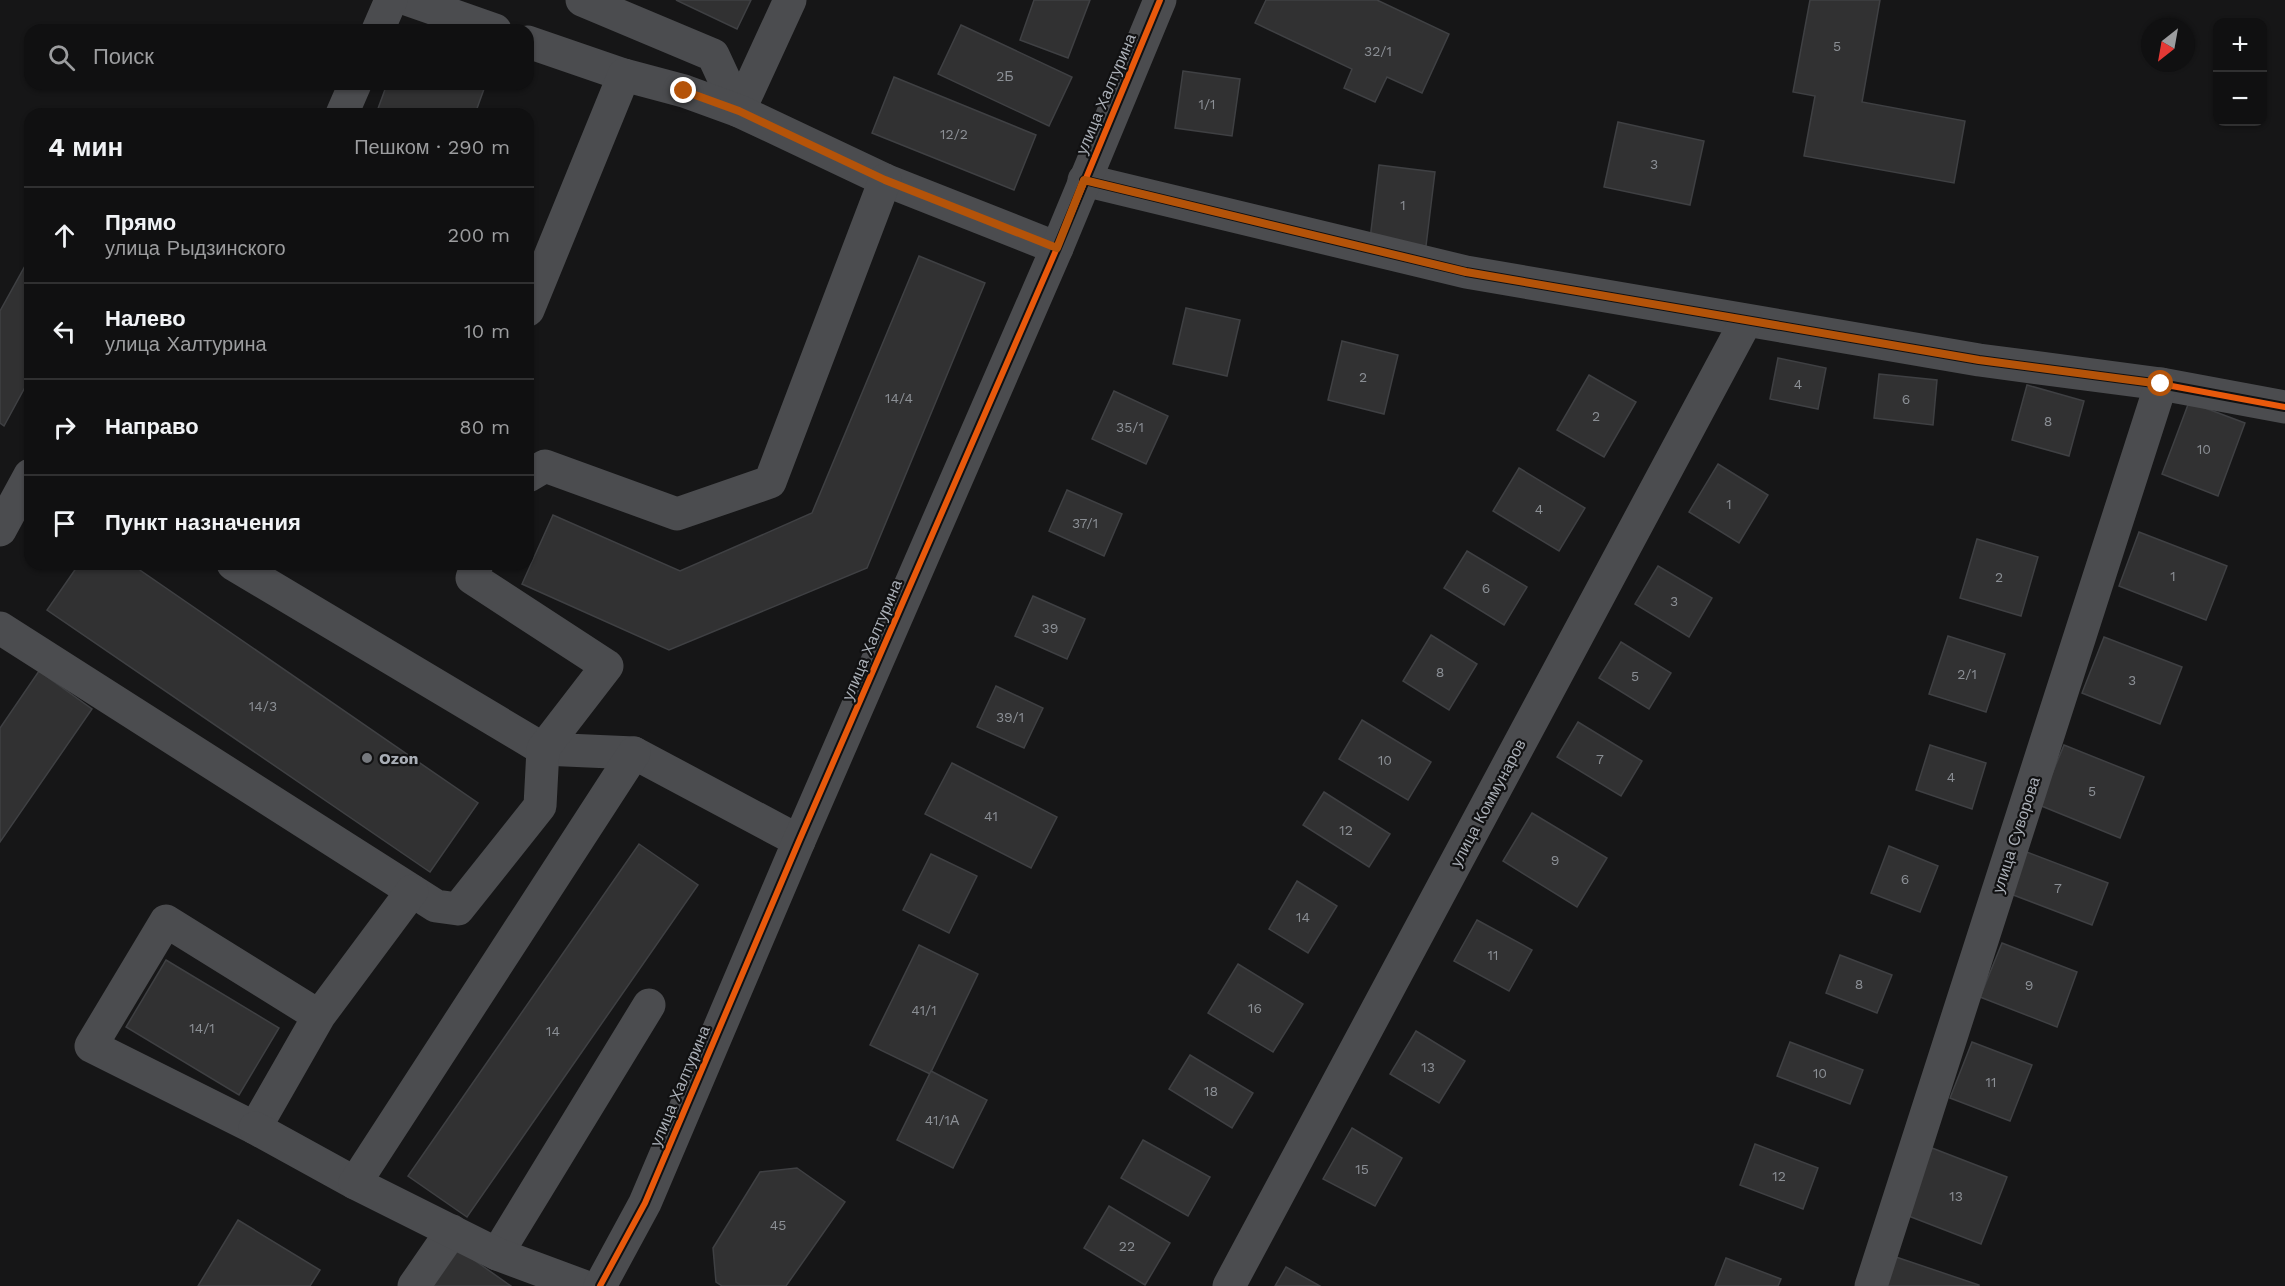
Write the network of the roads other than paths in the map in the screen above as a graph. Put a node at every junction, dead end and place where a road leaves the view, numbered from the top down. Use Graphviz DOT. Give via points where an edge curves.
graph roads {
  1 [pos="391,0"];
  2 [pos="409,0"];
  3 [pos="582,0"];
  4 [pos="790,0"];
  5 [pos="1160,0"];
  6 [pos="624,8"];
  7 [pos="381,24"];
  8 [pos="478,24"];
  9 [pos="534,44"];
  10 [pos="624,75"];
  11 [pos="352,90"];
  12 [pos="345,108"];
  13 [pos="739,111"];
  14 [pos="885,180"];
  15 [pos="1084,180"];
  16 [pos="1057,248"];
  17 [pos="534,295"];
  18 [pos="1746,321"];
  19 [pos="2161,384"];
  20 [pos="2285,407"];
  21 [pos="534,472"];
  22 [pos="24,486"];
  23 [pos="0,530"];
  24 [pos="243,570"];
  25 [pos="475,570"];
  26 [pos="0,628"];
  27 [pos="543,749"];
  28 [pos="634,753"];
  29 [pos="799,841"];
  30 [pos="412,891"];
  31 [pos="649,1005"];
  32 [pos="319,1016"];
  33 [pos="255,1128"];
  34 [pos="356,1183"];
  35 [pos="452,1231"];
  36 [pos="497,1254"];
  37 [pos="414,1286"];
  38 [pos="583,1286"];
  39 [pos="600,1286"];
  40 [pos="1229,1286"];
  41 [pos="1871,1286"];
  1 -- 7 [label="street"];
  2 -- 8 [label="street"];
  3 -- 6 [label="street"];
  4 -- 13 [label="street"];
  5 -- 15 [label="street, улица Халтурина"];
  6 -- 13 [label="street" via="713,55"];
  9 -- 10 [label="street"];
  10 -- 13 [label="street"];
  10 -- 17 [label="street"];
  11 -- 12 [label="street"];
  13 -- 14 [label="street"];
  14 -- 16 [label="street"];
  14 -- 21 [label="street" via="770,482 677,514 545,466"];
  15 -- 16 [label="street, улица Халтурина"];
  15 -- 18 [label="street" via="1466,272"];
  16 -- 29 [label="street, улица Халтурина"];
  18 -- 19 [label="street" via="1979,360"];
  18 -- 40 [label="street, улица Коммунаров"];
  19 -- 20 [label="street"];
  19 -- 41 [label="street, улица Суворова"];
  22 -- 23 [label="street"];
  24 -- 27 [label="street"];
  25 -- 27 [label="street" via="472,578 607,666"];
  26 -- 30 [label="street"];
  27 -- 28 [label="street"];
  27 -- 30 [label="street" via="540,806 458,909 436,906"];
  28 -- 29 [label="street"];
  28 -- 34 [label="street"];
  29 -- 39 [label="street, улица Халтурина" via="645,1203"];
  30 -- 32 [label="street"];
  31 -- 36 [label="street"];
  32 -- 33 [label="street"];
  32 -- 33 [label="street" via="166,921 91,1046"];
  33 -- 34 [label="street"];
  34 -- 35 [label="street"];
  35 -- 36 [label="street"];
  35 -- 37 [label="street"];
  36 -- 38 [label="street"];
}
